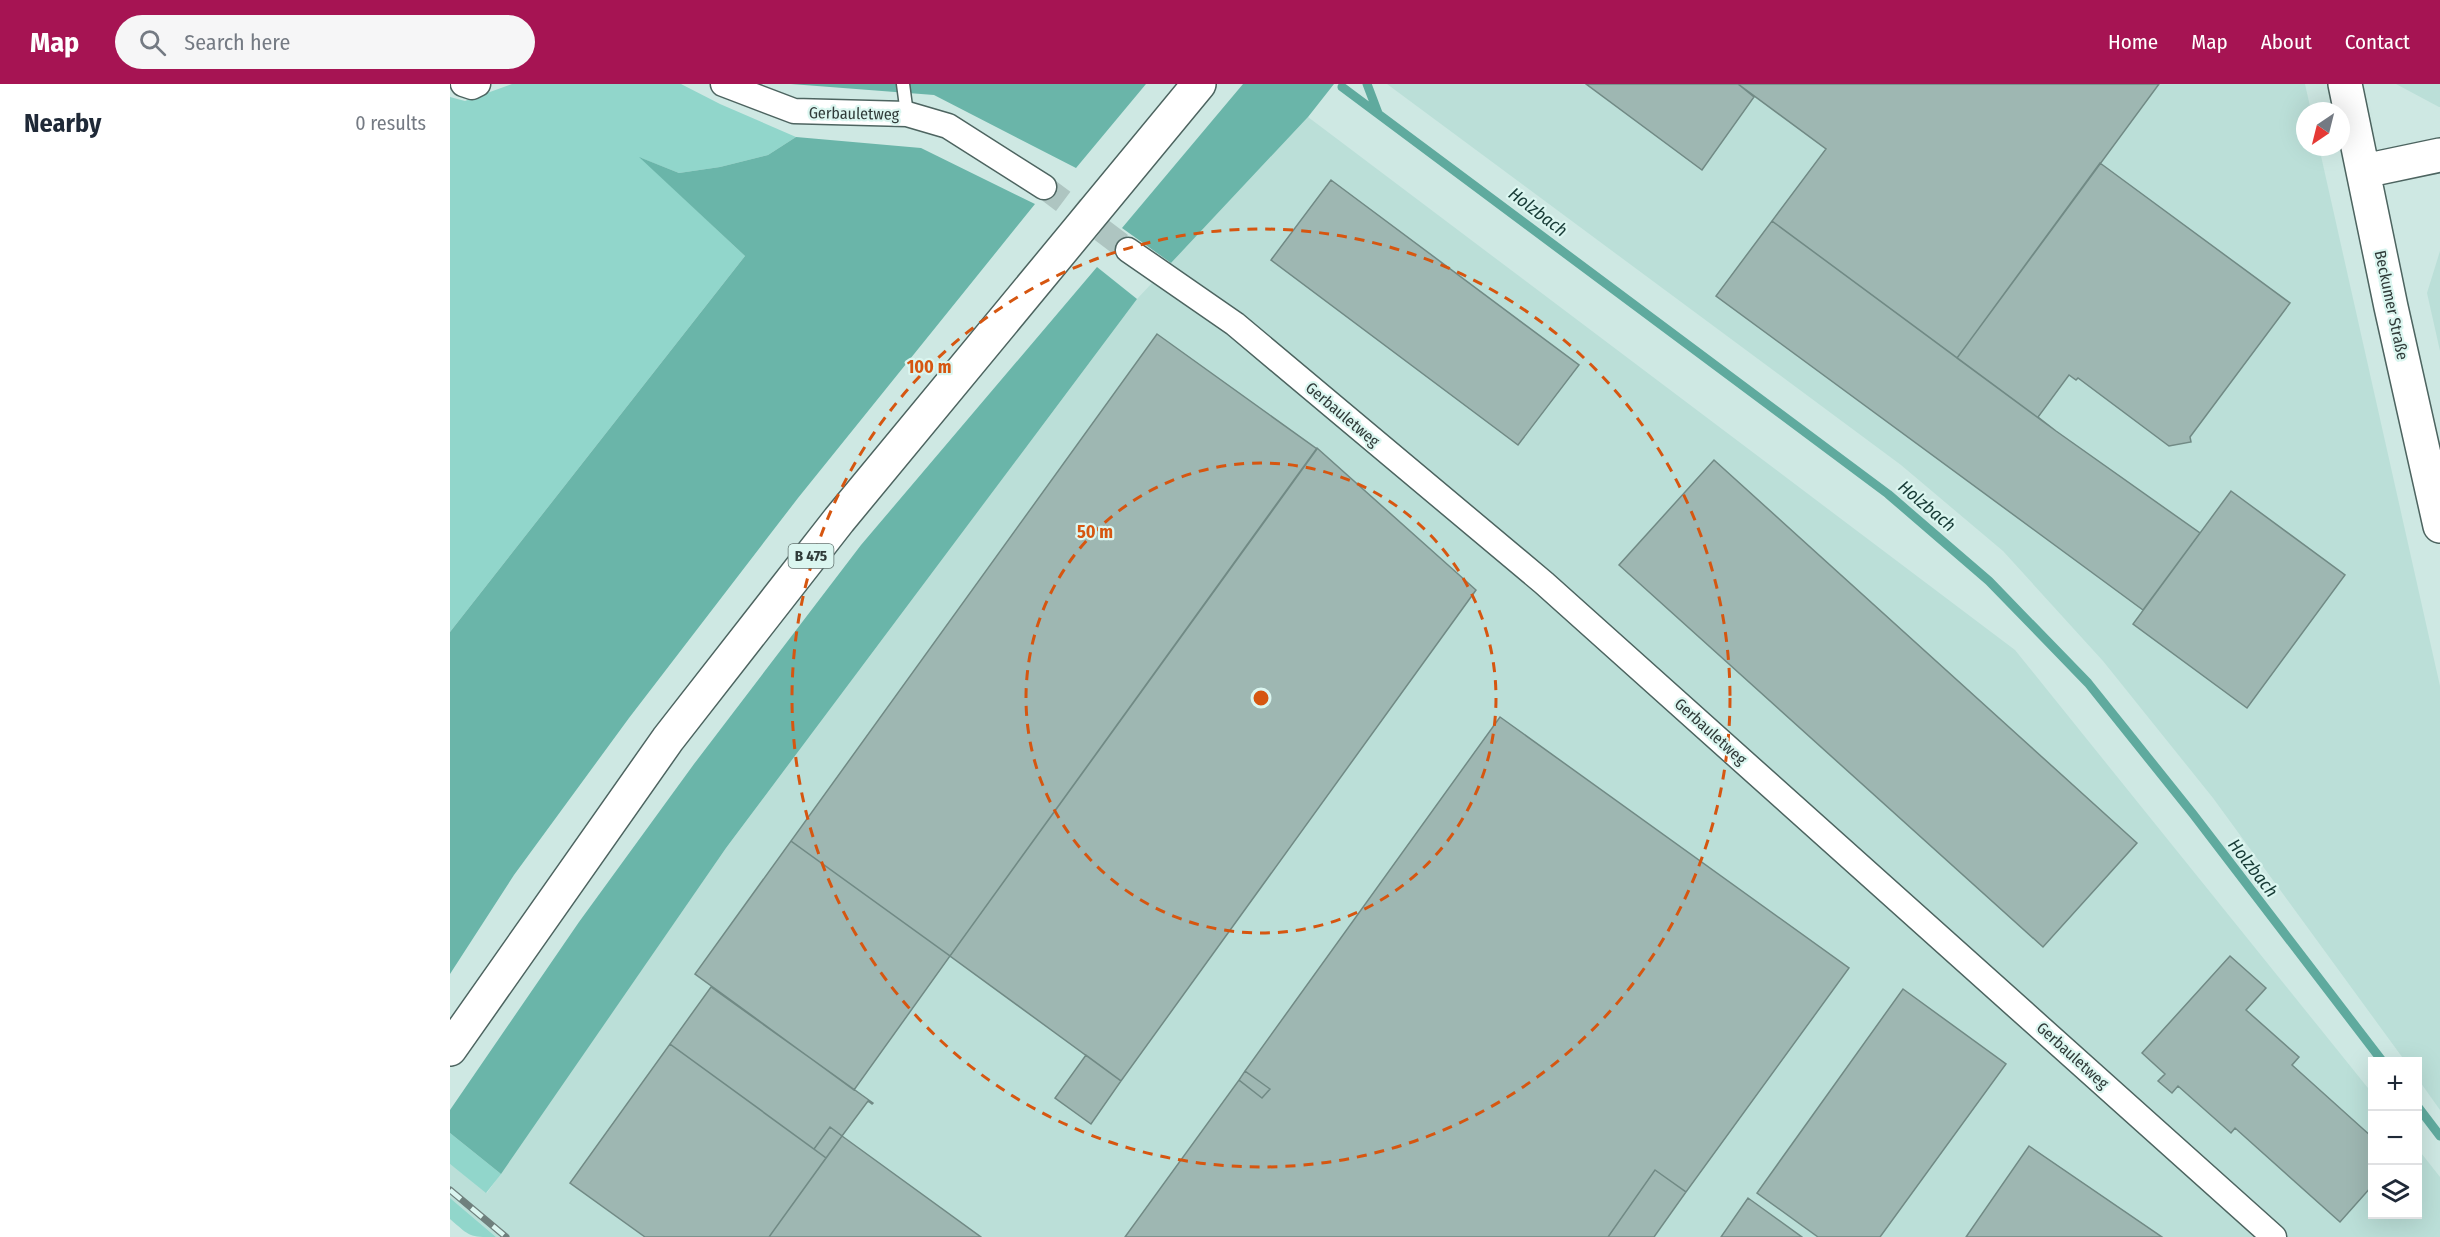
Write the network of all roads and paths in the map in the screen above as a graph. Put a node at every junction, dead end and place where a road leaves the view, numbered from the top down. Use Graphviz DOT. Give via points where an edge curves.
graph roads {
  1 [pos="463,84"];
  2 [pos="478,84"];
  3 [pos="723,84"];
  4 [pos="903,84"];
  5 [pos="1199,84"];
  6 [pos="2346,84"];
  7 [pos="907,114"];
  8 [pos="2440,155"];
  9 [pos="2364,171"];
  10 [pos="1044,187"];
  11 [pos="1128,250"];
  12 [pos="2440,526"];
  13 [pos="450,1049"];
  14 [pos="2274,1237"];
  1 -- 2 [label="street"];
  3 -- 7 [label="street, Gerbauletweg" via="794,111"];
  4 -- 7 [label="lane"];
  5 -- 13 [label="main road, B 475" via="839,520 668,739"];
  6 -- 9 [label="main road, Beckumer Straße"];
  7 -- 10 [label="street, Gerbauletweg" via="948,126"];
  8 -- 9 [label="main road"];
  9 -- 12 [label="main road, Beckumer Straße"];
  11 -- 14 [label="street, Gerbauletweg" via="1235,324 1544,583"];
}
